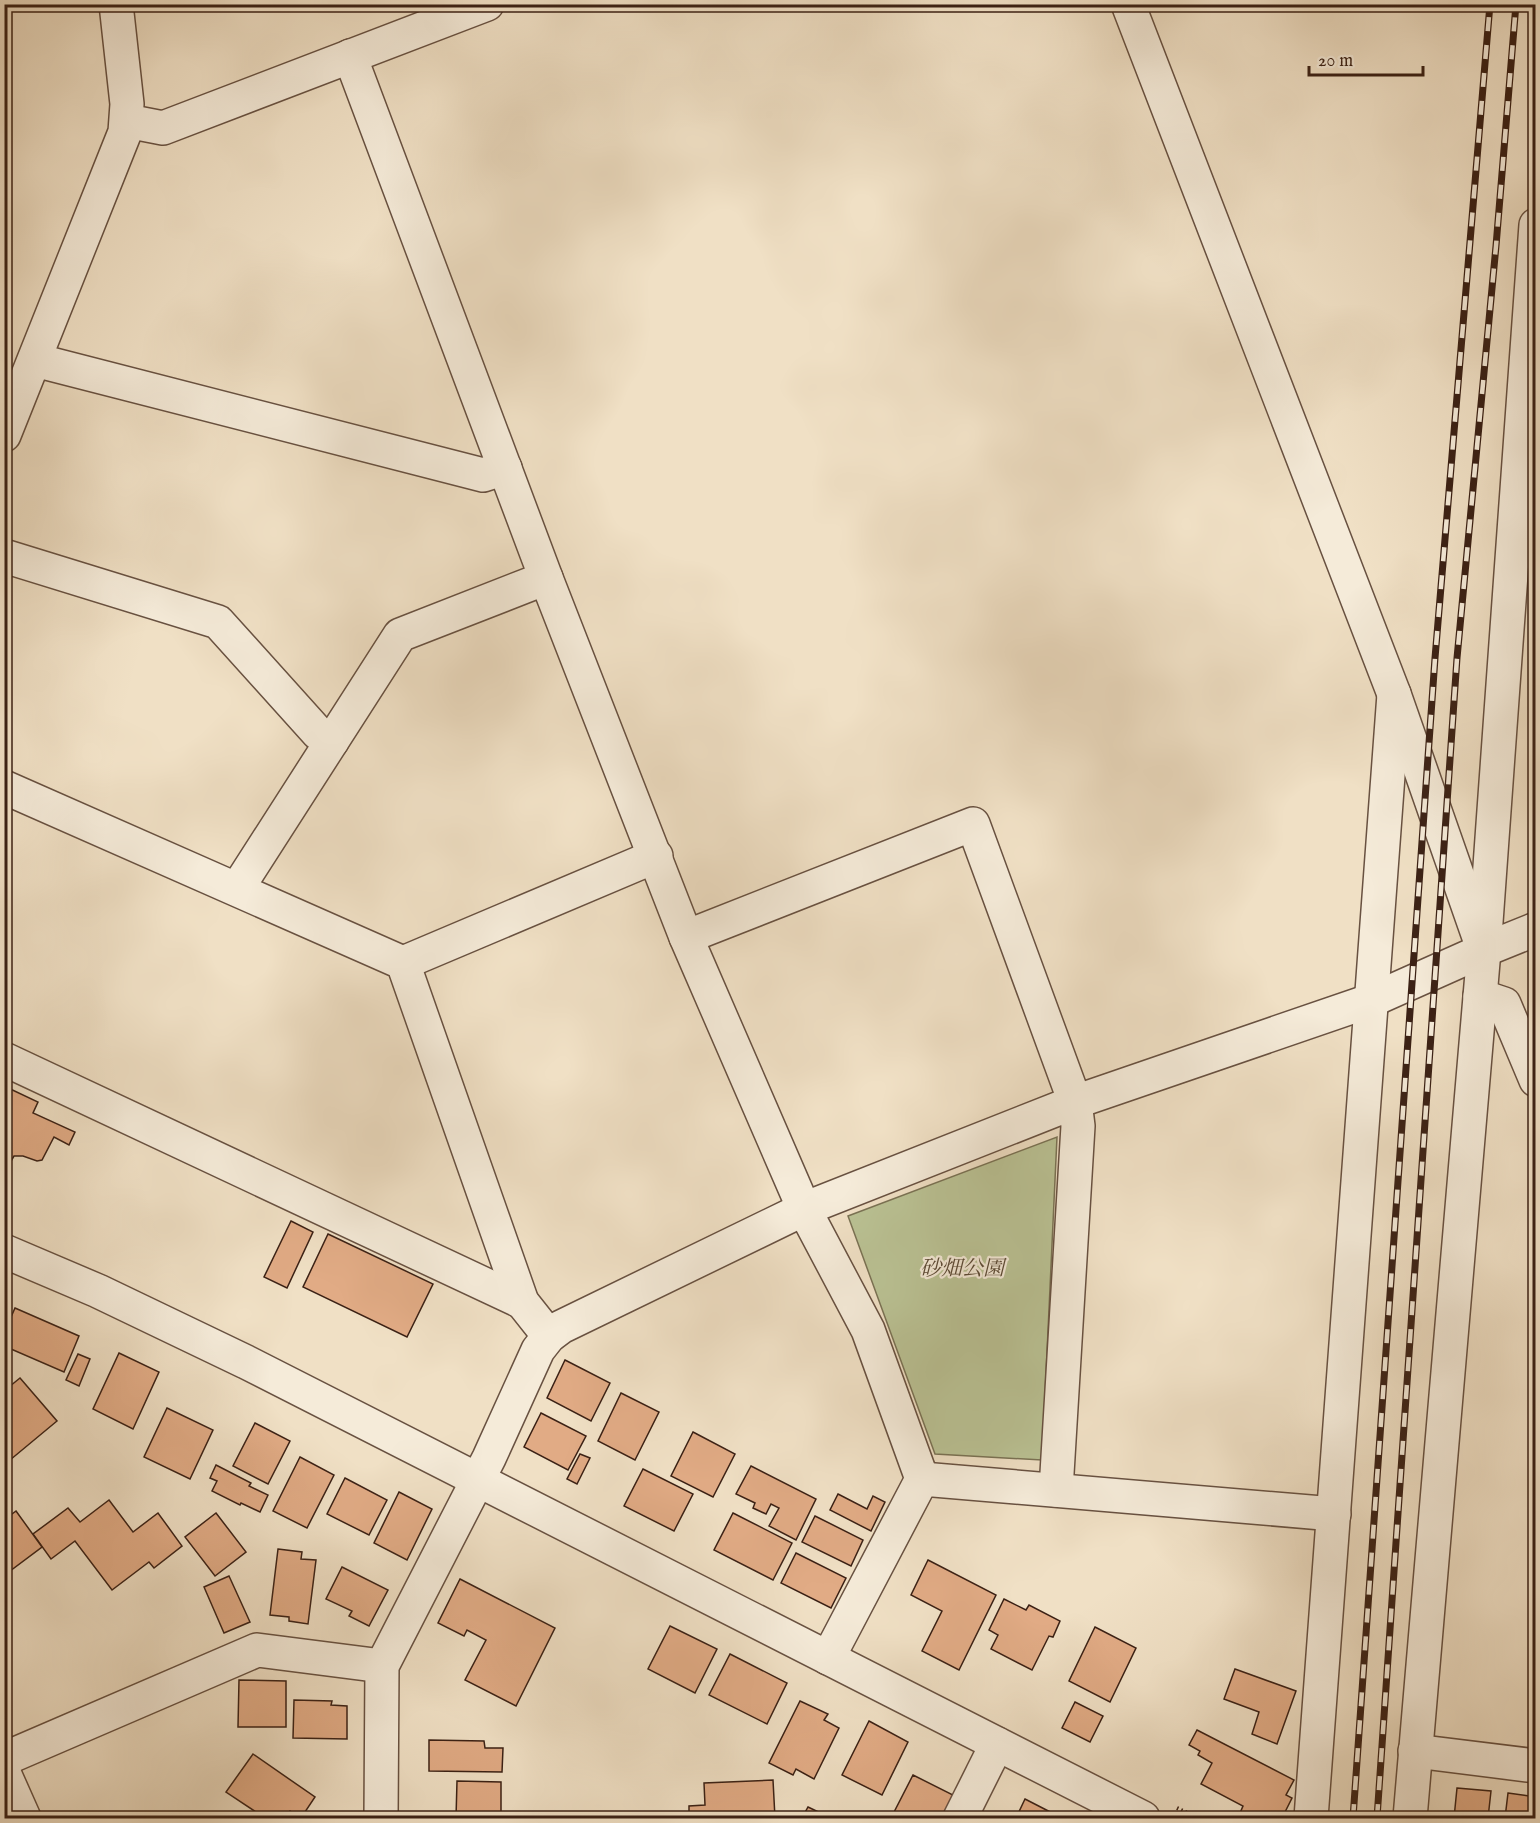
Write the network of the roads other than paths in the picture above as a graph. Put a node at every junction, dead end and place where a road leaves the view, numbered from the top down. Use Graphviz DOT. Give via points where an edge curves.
graph roads {
  1 [pos="117,4"];
  2 [pos="487,4"];
  3 [pos="1128,4"];
  4 [pos="350,56"];
  5 [pos="127,121"];
  6 [pos="1536,225"];
  7 [pos="35,360"];
  8 [pos="4,435"];
  9 [pos="505,468"];
  10 [pos="4,556"];
  11 [pos="546,578"];
  12 [pos="1394,694"];
  13 [pos="332,741"];
  14 [pos="4,787"];
  15 [pos="656,856"];
  16 [pos="237,890"];
  17 [pos="1536,929"];
  18 [pos="686,937"];
  19 [pos="1484,950"];
  20 [pos="403,963"];
  21 [pos="1480,996"];
  22 [pos="1372,1000"];
  23 [pos="4,1059"];
  24 [pos="1536,1080"];
  25 [pos="1075,1102"];
  26 [pos="804,1209"];
  27 [pos="4,1251"];
  28 [pos="522,1302"];
  29 [pos="549,1336"];
  30 [pos="922,1479"];
  31 [pos="477,1480"];
  32 [pos="1056,1490"];
  33 [pos="1334,1514"];
  34 [pos="828,1658"];
  35 [pos="382,1666"];
  36 [pos="997,1744"];
  37 [pos="1415,1751"];
  38 [pos="4,1759"];
  39 [pos="1536,1766"];
  40 [pos="4,1773"];
  41 [pos="24,1818"];
  42 [pos="381,1818"];
  43 [pos="960,1818"];
  44 [pos="1143,1818"];
  45 [pos="1311,1818"];
  46 [pos="1410,1818"];
  1 -- 5 [label="street"];
  2 -- 4 [label="street"];
  3 -- 12 [label="street"];
  4 -- 5 [label="street" via="163,128"];
  4 -- 9 [label="street"];
  5 -- 7 [label="street"];
  6 -- 19 [label="street"];
  7 -- 8 [label="street"];
  7 -- 9 [label="street" via="483,475"];
  9 -- 11 [label="street"];
  10 -- 13 [label="street" via="218,622 318,733"];
  11 -- 13 [label="street" via="400,635"];
  11 -- 15 [label="street"];
  12 -- 19 [label="street"];
  12 -- 22 [label="street"];
  13 -- 16 [label="street"];
  14 -- 16 [label="street"];
  15 -- 18 [label="street"];
  15 -- 20 [label="street"];
  16 -- 20 [label="street"];
  17 -- 19 [label="street"];
  18 -- 25 [label="street" via="973,824"];
  18 -- 26 [label="street"];
  19 -- 21 [label="street"];
  19 -- 22 [label="street"];
  20 -- 28 [label="street"];
  21 -- 24 [label="street" via="1504,1004"];
  21 -- 37 [label="street"];
  22 -- 25 [label="street"];
  22 -- 33 [label="street"];
  23 -- 28 [label="street"];
  25 -- 26 [label="street"];
  25 -- 32 [label="street" via="1078,1126"];
  26 -- 29 [label="street"];
  26 -- 30 [label="street" via="868,1330"];
  27 -- 31 [label="street" via="204,1342"];
  28 -- 29 [label="street"];
  29 -- 31 [label="street" via="538,1350"];
  30 -- 32 [label="street"];
  30 -- 34 [label="street"];
  31 -- 34 [label="street"];
  31 -- 35 [label="street"];
  32 -- 33 [label="street"];
  33 -- 45 [label="street"];
  34 -- 36 [label="street"];
  35 -- 38 [label="street" via="257,1650"];
  35 -- 42 [label="street"];
  36 -- 43 [label="street"];
  36 -- 44 [label="street"];
  37 -- 39 [label="street"];
  37 -- 46 [label="street"];
  40 -- 41 [label="street"];
}
